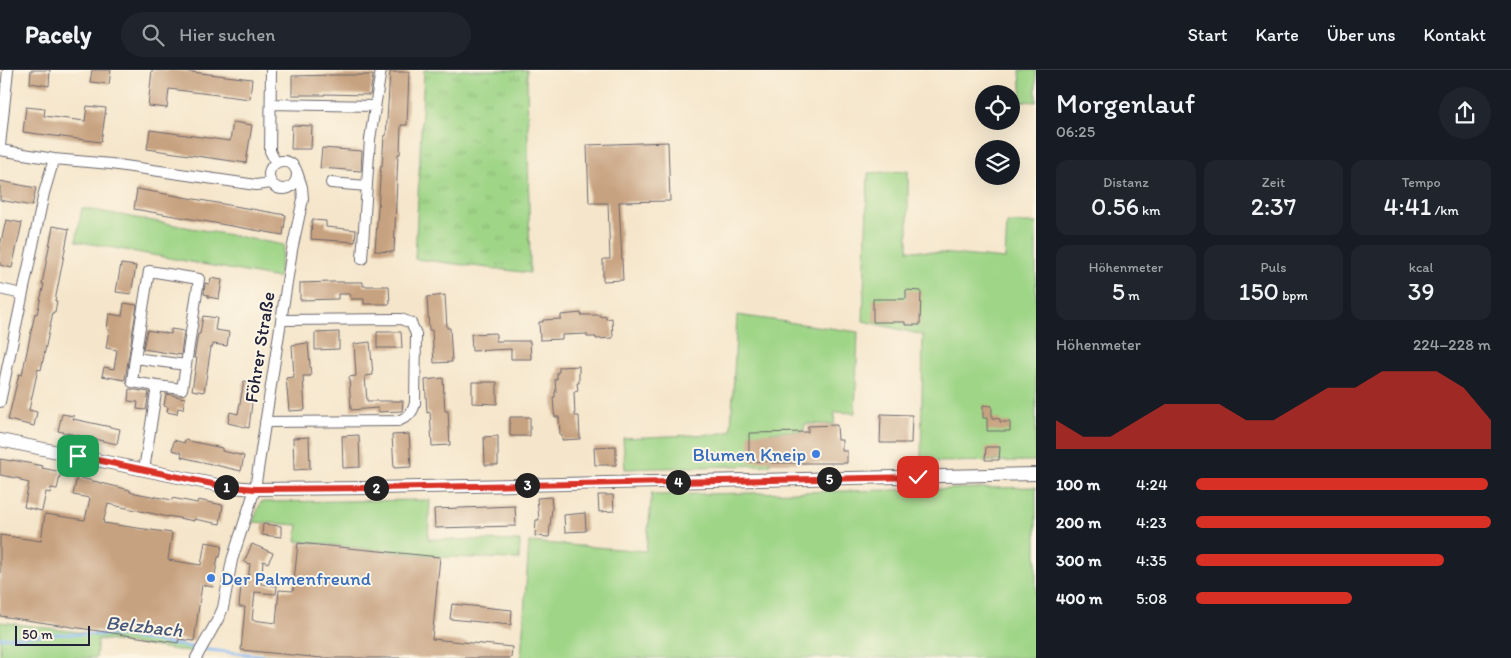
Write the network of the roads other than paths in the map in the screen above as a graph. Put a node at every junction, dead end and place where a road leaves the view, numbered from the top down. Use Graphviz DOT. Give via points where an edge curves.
graph roads {
  1 [pos="8,70"];
  2 [pos="271,70"];
  3 [pos="381,70"];
  4 [pos="271,104"];
  5 [pos="375,106"];
  6 [pos="0,148"];
  7 [pos="54,159"];
  8 [pos="276,163"];
  9 [pos="297,172"];
  10 [pos="271,183"];
  11 [pos="330,183"];
  12 [pos="367,186"];
  13 [pos="286,189"];
  14 [pos="300,210"];
  15 [pos="362,259"];
  16 [pos="0,289"];
  17 [pos="22,294"];
  18 [pos="282,320"];
  19 [pos="135,358"];
  20 [pos="186,365"];
  21 [pos="157,386"];
  22 [pos="0,402"];
  23 [pos="265,422"];
  24 [pos="0,440"];
  25 [pos="144,470"];
  26 [pos="1036,474"];
  27 [pos="255,489"];
  28 [pos="199,653"];
  1 -- 6 [label="street"];
  2 -- 4 [label="street"];
  3 -- 5 [label="street"];
  4 -- 5 [label="street"];
  4 -- 8 [label="street" via="270,151"];
  5 -- 12 [label="street"];
  6 -- 7 [label="street"];
  7 -- 10 [label="street" via="105,163 256,185"];
  7 -- 17 [label="street"];
  8 -- 9 [label="street" via="289,162"];
  8 -- 10 [label="street" via="270,170"];
  9 -- 13 [label="street" via="296,181"];
  9 -- 14 [label="street, Föhrer Straße" via="303,193"];
  10 -- 13 [label="street"];
  11 -- 12 [label="street"];
  12 -- 15 [label="street"];
  13 -- 14 [label="street" via="294,196"];
  14 -- 18 [label="street, Föhrer Straße"];
  16 -- 17 [label="street"];
  17 -- 22 [label="street"];
  18 -- 23 [label="street, Föhrer Straße"];
  18 -- 23 [label="street" via="401,319 411,323 416,334 414,410 398,421"];
  19 -- 20 [label="street"];
  19 -- 20 [label="street" via="149,271 157,272 199,279"];
  19 -- 21 [label="street" via="132,382"];
  20 -- 21 [label="street" via="182,389"];
  21 -- 25 [label="street"];
  23 -- 27 [label="street, Föhrer Straße"];
  24 -- 25 [label="street"];
  25 -- 27 [label="street" via="222,486"];
  26 -- 27 [label="street"];
  27 -- 28 [label="street, Föhrer Straße" via="232,560 223,608"];
}
